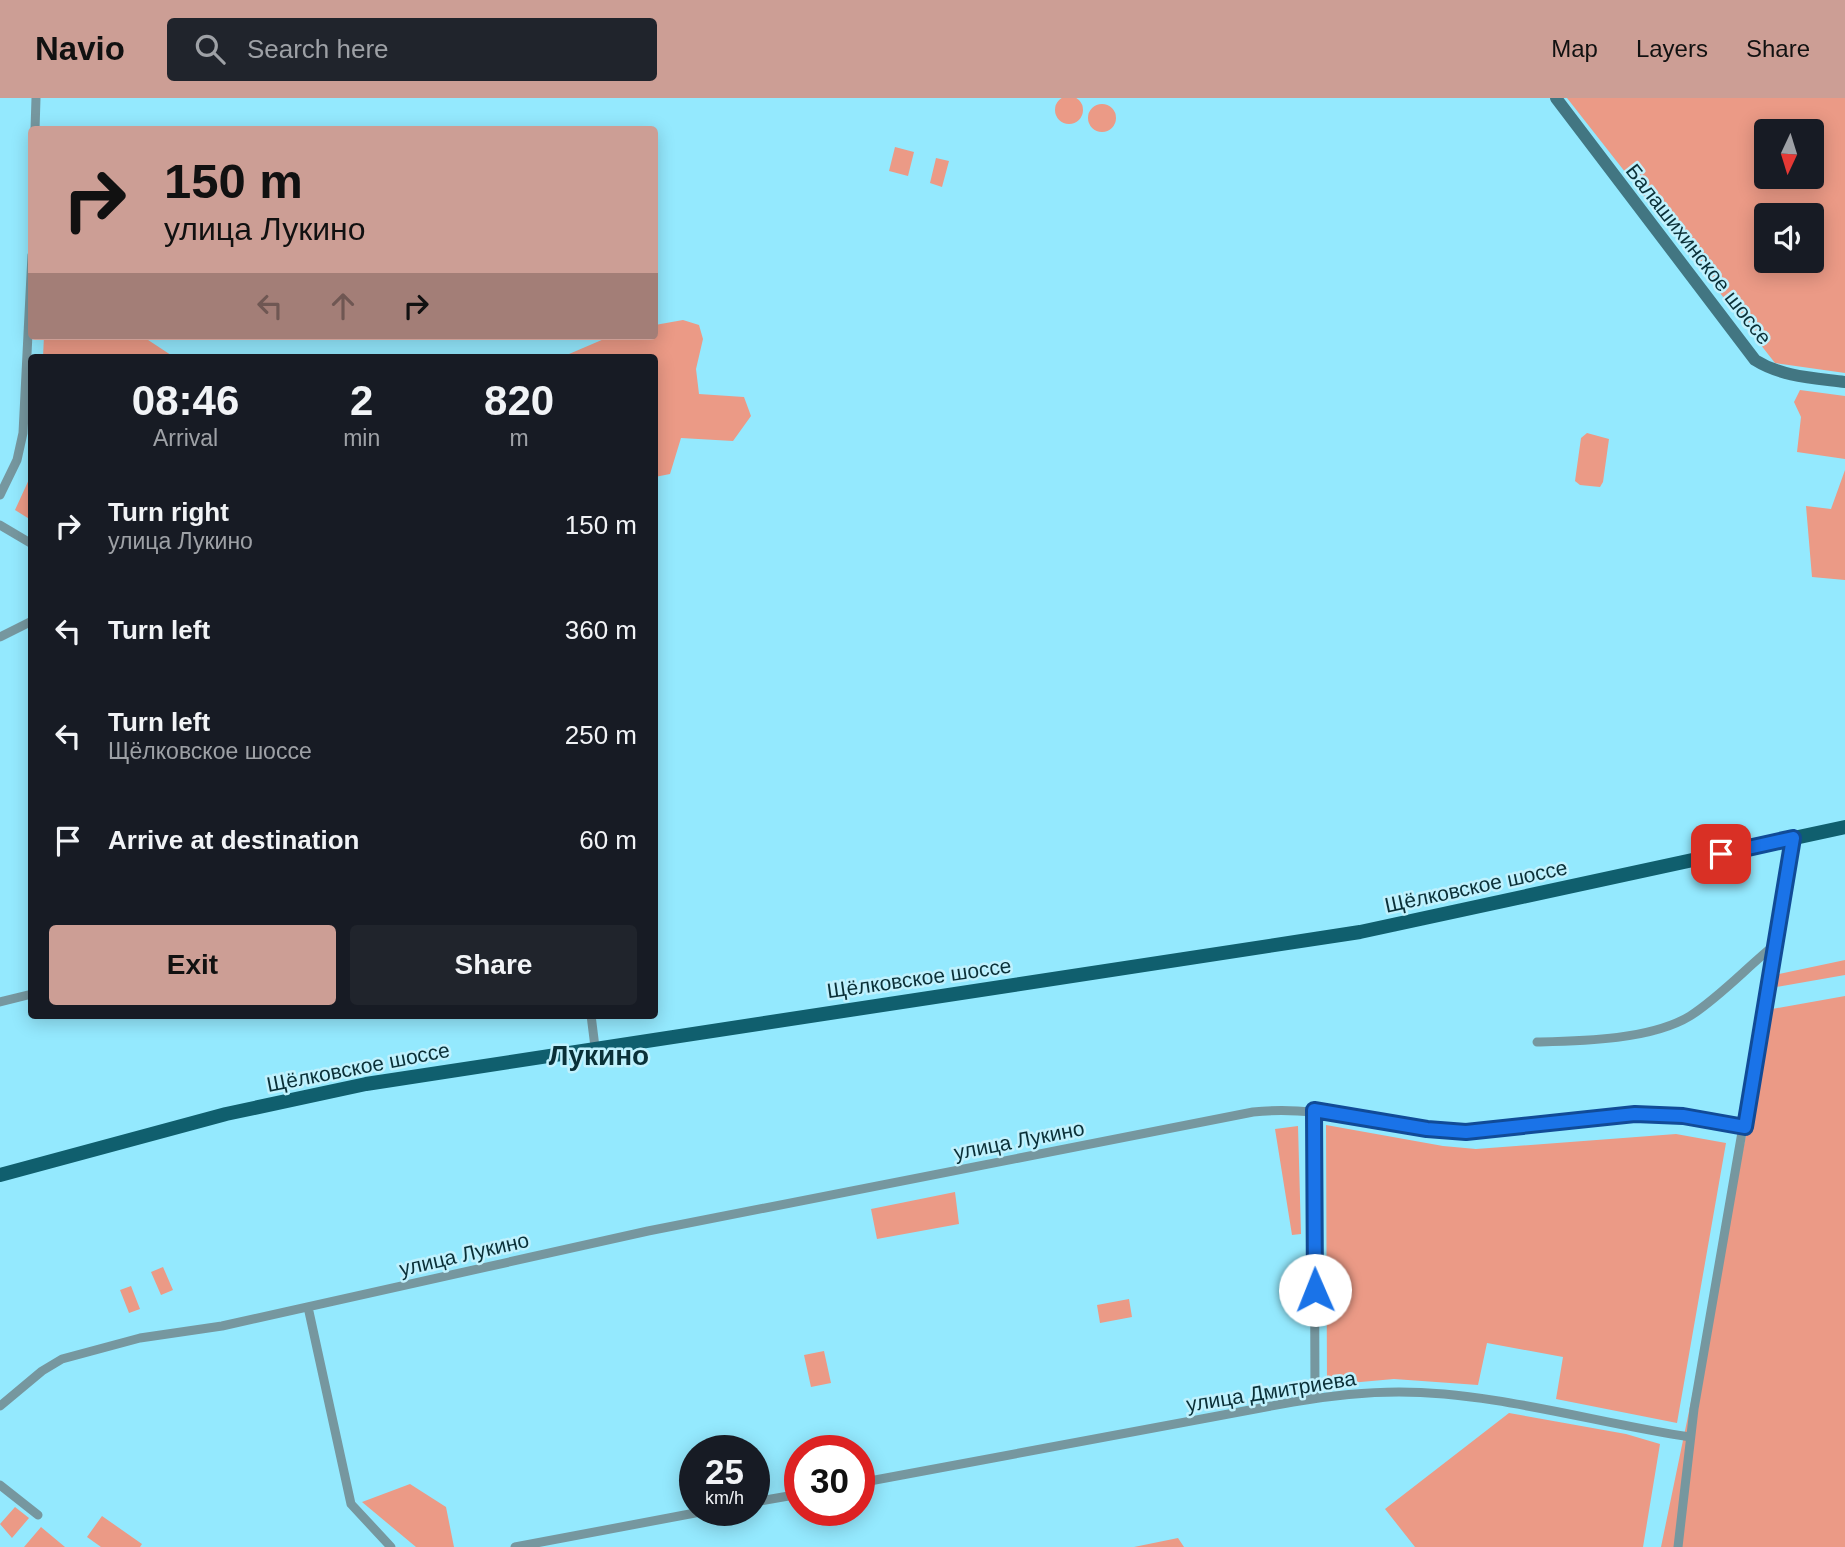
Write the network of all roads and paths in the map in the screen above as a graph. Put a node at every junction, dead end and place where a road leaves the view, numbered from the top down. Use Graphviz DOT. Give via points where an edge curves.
graph roads {
  1 [pos="36,98"];
  2 [pos="1556,98"];
  3 [pos="35,126"];
  4 [pos="28,334"];
  5 [pos="1845,382"];
  6 [pos="0,495"];
  7 [pos="0,525"];
  8 [pos="28,542"];
  9 [pos="28,623"];
  10 [pos="0,637"];
  11 [pos="1845,827"];
  12 [pos="1793,838"];
  13 [pos="1777,943"];
  14 [pos="28,995"];
  15 [pos="0,1002"];
  16 [pos="592,1019"];
  17 [pos="1536,1042"];
  18 [pos="595,1047"];
  19 [pos="1314,1110"];
  20 [pos="1745,1127"];
  21 [pos="0,1175"];
  22 [pos="308,1307"];
  23 [pos="1315,1398"];
  24 [pos="0,1406"];
  25 [pos="1689,1437"];
  26 [pos="875,1480"];
  27 [pos="0,1485"];
  28 [pos="38,1515"];
  29 [pos="679,1516"];
  30 [pos="391,1547"];
  31 [pos="514,1547"];
  32 [pos="1678,1547"];
  1 -- 3 [label="street"];
  2 -- 5 [label="main road, Балашихинское шоссе" via="1755,360 1787,374"];
  4 -- 6 [label="street" via="23,433 17,460"];
  7 -- 8 [label="street"];
  9 -- 10 [label="street"];
  11 -- 12 [label="main road, Щёлковское шоссе"];
  12 -- 13 [label="street"];
  12 -- 18 [label="main road, Щёлковское шоссе" via="1348,934"];
  13 -- 17 [label="street" via="1687,1017 1604,1039"];
  13 -- 20 [label="street"];
  14 -- 15 [label="street"];
  16 -- 18 [label="street"];
  18 -- 21 [label="main road, Щёлковское шоссе" via="301,1098"];
  19 -- 20 [label="street, улица Лукино" via="1466,1132 1635,1114 1683,1116"];
  19 -- 22 [label="street, улица Лукино" via="1253,1112 1202,1121 648,1231"];
  19 -- 23 [label="street"];
  20 -- 25 [label="street"];
  22 -- 24 [label="street, улица Лукино" via="140,1338 62,1359"];
  22 -- 30 [label="street" via="351,1504"];
  23 -- 25 [label="street, улица Дмитриева" via="1401,1392 1583,1416"];
  23 -- 26 [label="street, улица Дмитриева"];
  25 -- 32 [label="street"];
  27 -- 28 [label="street"];
  29 -- 31 [label="street"];
}
